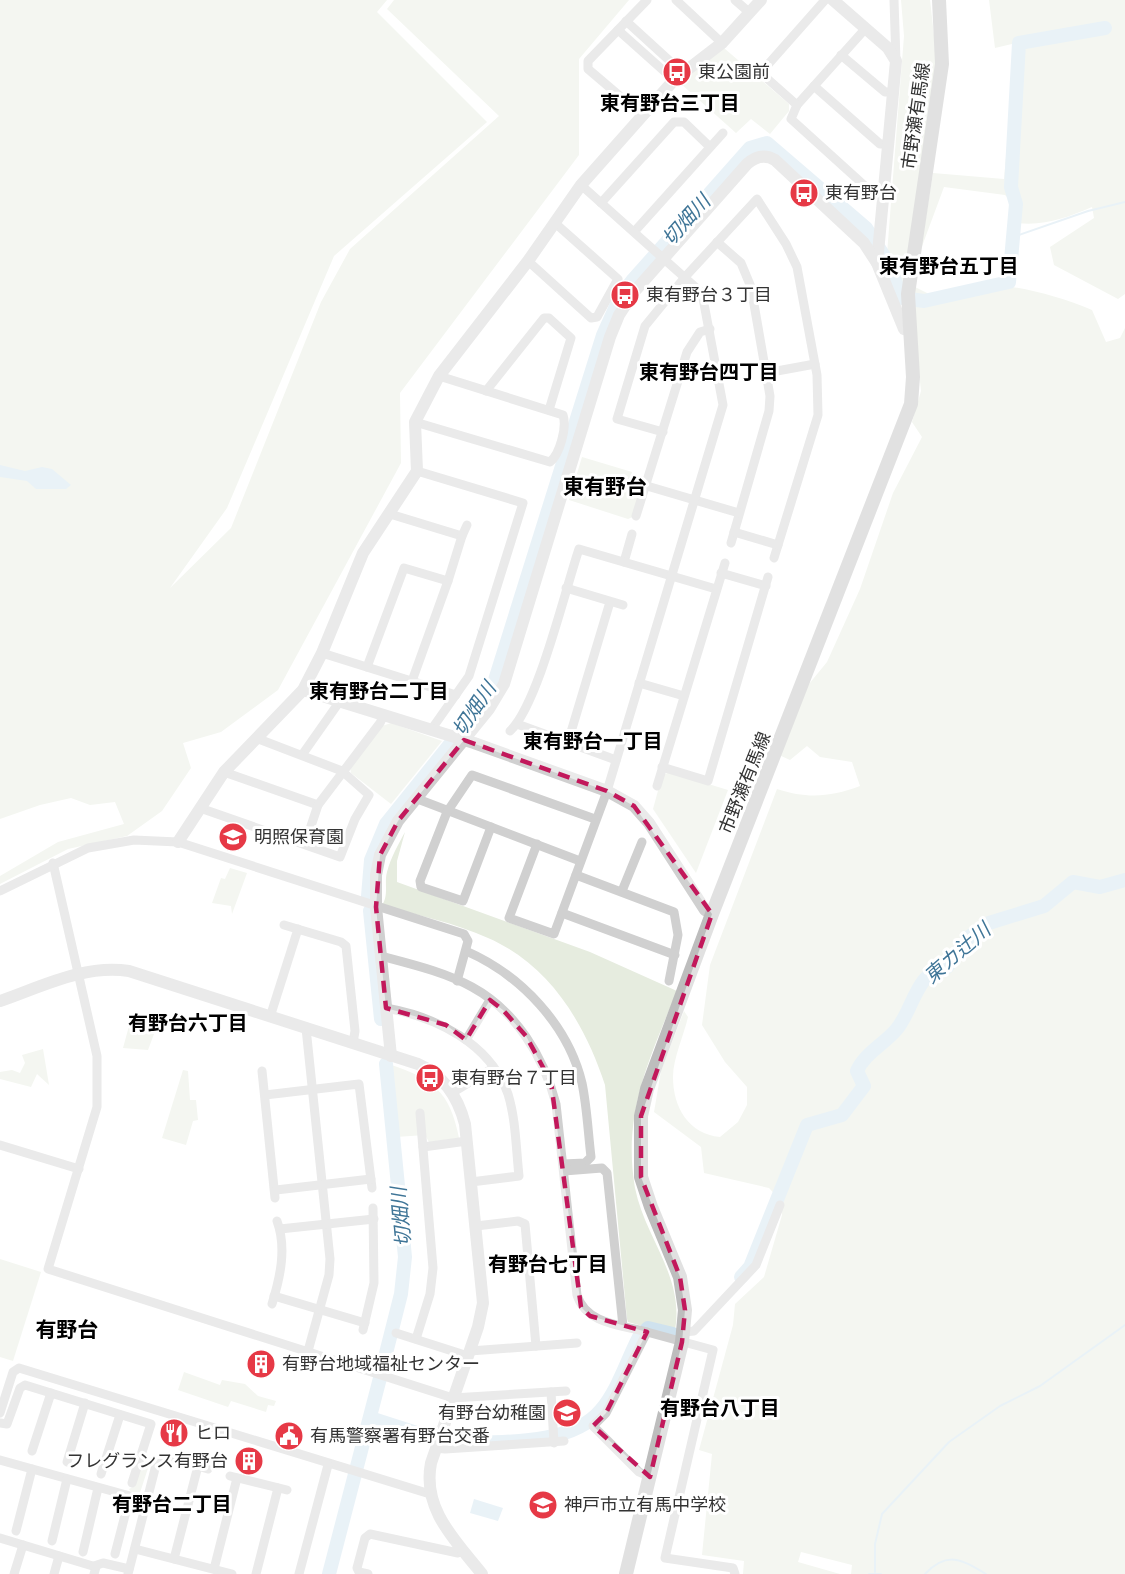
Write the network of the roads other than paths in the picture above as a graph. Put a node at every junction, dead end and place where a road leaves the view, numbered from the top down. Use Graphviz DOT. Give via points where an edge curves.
graph roads {
  1 [pos="647,0"];
  2 [pos="676,0"];
  3 [pos="735,0"];
  4 [pos="760,0"];
  5 [pos="825,0"];
  6 [pos="833,0"];
  7 [pos="894,0"];
  8 [pos="939,0"];
  9 [pos="750,13"];
  10 [pos="626,21"];
  11 [pos="866,28"];
  12 [pos="618,30"];
  13 [pos="722,43"];
  14 [pos="841,55"];
  15 [pos="896,61"];
  16 [pos="679,76"];
  17 [pos="814,86"];
  18 [pos="894,92"];
  19 [pos="797,105"];
  20 [pos="642,115"];
  21 [pos="723,133"];
  22 [pos="888,144"];
  23 [pos="710,147"];
  24 [pos="581,185"];
  25 [pos="883,198"];
  26 [pos="601,203"];
  27 [pos="555,223"];
  28 [pos="634,232"];
  29 [pos="717,242"];
  30 [pos="664,258"];
  31 [pos="528,261"];
  32 [pos="877,263"];
  33 [pos="685,277"];
  34 [pos="710,329"];
  35 [pos="909,330"];
  36 [pos="815,364"];
  37 [pos="766,373"];
  38 [pos="439,376"];
  39 [pos="486,391"];
  40 [pos="549,410"];
  41 [pos="415,422"];
  42 [pos="663,432"];
  43 [pos="417,471"];
  44 [pos="647,486"];
  45 [pos="694,500"];
  46 [pos="739,513"];
  47 [pos="390,514"];
  48 [pos="636,516"];
  49 [pos="467,525"];
  50 [pos="734,532"];
  51 [pos="632,534"];
  52 [pos="462,537"];
  53 [pos="731,543"];
  54 [pos="778,545"];
  55 [pos="774,558"];
  56 [pos="624,562"];
  57 [pos="724,563"];
  58 [pos="721,573"];
  59 [pos="671,577"];
  60 [pos="448,581"];
  61 [pos="566,588"];
  62 [pos="716,590"];
  63 [pos="610,602"];
  64 [pos="623,605"];
  65 [pos="322,653"];
  66 [pos="367,667"];
  67 [pos="412,681"];
  68 [pos="639,683"];
  69 [pos="303,690"];
  70 [pos="456,695"];
  71 [pos="684,696"];
  72 [pos="340,701"];
  73 [pos="384,715"];
  74 [pos="431,729"];
  75 [pos="256,738"];
  76 [pos="464,740"];
  77 [pos="568,742"];
  78 [pos="302,755"];
  79 [pos="616,760"];
  80 [pos="662,767"];
  81 [pos="342,771"];
  82 [pos="224,772"];
  83 [pos="657,786"];
  84 [pos="607,791"];
  85 [pos="415,798"];
  86 [pos="318,805"];
  87 [pos="200,808"];
  88 [pos="447,812"];
  89 [pos="595,819"];
  90 [pos="490,827"];
  91 [pos="178,842"];
  92 [pos="642,842"];
  93 [pos="305,844"];
  94 [pos="537,844"];
  95 [pos="580,861"];
  96 [pos="53,864"];
  97 [pos="576,875"];
  98 [pos="0,891"];
  99 [pos="622,891"];
  100 [pos="376,907"];
  101 [pos="562,913"];
  102 [pos="712,914"];
  103 [pos="284,925"];
  104 [pos="298,929"];
  105 [pos="466,951"];
  106 [pos="675,955"];
  107 [pos="381,956"];
  108 [pos="78,974"];
  109 [pos="457,981"];
  110 [pos="669,981"];
  111 [pos="490,1000"];
  112 [pos="0,1001"];
  113 [pos="386,1008"];
  114 [pos="270,1017"];
  115 [pos="306,1028"];
  116 [pos="466,1040"];
  117 [pos="353,1043"];
  118 [pos="391,1056"];
  119 [pos="494,1068"];
  120 [pos="262,1071"];
  121 [pos="311,1090"];
  122 [pos="452,1093"];
  123 [pos="265,1095"];
  124 [pos="420,1113"];
  125 [pos="467,1142"];
  126 [pos="0,1145"];
  127 [pos="423,1147"];
  128 [pos="563,1168"];
  129 [pos="79,1169"];
  130 [pos="471,1182"];
  131 [pos="322,1185"];
  132 [pos="780,1205"];
  133 [pos="373,1208"];
  134 [pos="374,1220"];
  135 [pos="326,1224"];
  136 [pos="476,1226"];
  137 [pos="320,1310"];
  138 [pos="623,1326"];
  139 [pos="647,1332"];
  140 [pos="396,1333"];
  141 [pos="683,1337"];
  142 [pos="416,1339"];
  143 [pos="577,1343"];
  144 [pos="536,1346"];
  145 [pos="308,1351"];
  146 [pos="469,1354"];
  147 [pos="566,1391"];
  148 [pos="551,1392"];
  149 [pos="51,1393"];
  150 [pos="3,1395"];
  151 [pos="453,1398"];
  152 [pos="85,1403"];
  153 [pos="0,1413"];
  154 [pos="120,1414"];
  155 [pos="0,1423"];
  156 [pos="436,1448"];
  157 [pos="32,1451"];
  158 [pos="0,1460"];
  159 [pos="67,1462"];
  160 [pos="328,1465"];
  161 [pos="32,1469"];
  162 [pos="101,1474"];
  163 [pos="650,1477"];
  164 [pos="67,1479"];
  165 [pos="132,1483"];
  166 [pos="98,1488"];
  167 [pos="430,1494"];
  168 [pos="16,1531"];
  169 [pos="0,1538"];
  170 [pos="52,1541"];
  171 [pos="23,1545"];
  172 [pos="135,1549"];
  173 [pos="463,1550"];
  174 [pos="83,1552"];
  175 [pos="115,1554"];
  176 [pos="59,1556"];
  177 [pos="174,1559"];
  178 [pos="696,1564"];
  179 [pos="214,1569"];
  180 [pos="94,1570"];
  181 [pos="129,1572"];
  182 [pos="14,1574"];
  183 [pos="54,1574"];
  184 [pos="232,1574"];
  185 [pos="256,1574"];
  186 [pos="298,1574"];
  187 [pos="368,1574"];
  188 [pos="482,1574"];
  189 [pos="626,1574"];
  190 [pos="694,1574"];
  191 [pos="735,1574"];
  1 -- 10 [label="street"];
  2 -- 13 [label="street"];
  3 -- 9 [label="street"];
  4 -- 9 [label="street"];
  5 -- 19 [label="street" via="762,74"];
  6 -- 11 [label="street"];
  7 -- 15 [label="street"];
  8 -- 35 [label="main road, 市野瀬有馬線" via="941,82 908,298"];
  9 -- 13 [label="street"];
  10 -- 12 [label="street"];
  10 -- 16 [label="street"];
  11 -- 14 [label="street"];
  11 -- 15 [label="street" via="892,51"];
  12 -- 16 [label="street"];
  12 -- 20 [label="street" via="588,61 588,69"];
  13 -- 16 [label="street"];
  14 -- 17 [label="street"];
  14 -- 18 [label="street" via="885,92"];
  15 -- 18 [label="street"];
  16 -- 20 [label="street"];
  17 -- 19 [label="street"];
  17 -- 22 [label="street" via="880,144"];
  18 -- 22 [label="street"];
  19 -- 25 [label="street" via="791,119 876,196"];
  20 -- 24 [label="street"];
  21 -- 23 [label="street"];
  22 -- 25 [label="street"];
  23 -- 26 [label="street" via="684,122 674,122"];
  23 -- 28 [label="street"];
  24 -- 26 [label="street"];
  24 -- 27 [label="street"];
  25 -- 32 [label="street"];
  26 -- 28 [label="street"];
  27 -- 31 [label="street"];
  27 -- 31 [label="street" via="618,279 597,317 591,318"];
  28 -- 30 [label="street"];
  29 -- 33 [label="street"];
  29 -- 36 [label="street" via="757,199 797,267"];
  29 -- 37 [label="street" via="741,263 747,275"];
  30 -- 32 [label="street" via="747,164 766,156 846,223"];
  30 -- 33 [label="street"];
  30 -- 76 [label="street" via="630,297 614,327 509,671 494,702"];
  31 -- 38 [label="street"];
  32 -- 35 [label="street" via="904,329"];
  33 -- 34 [label="street" via="702,293"];
  33 -- 42 [label="street" via="645,326 617,419"];
  34 -- 42 [label="street" via="700,332 687,352"];
  34 -- 45 [label="street" via="723,405"];
  35 -- 102 [label="main road, 市野瀬有馬線" via="913,386 907,416"];
  36 -- 37 [label="street"];
  36 -- 54 [label="street" via="818,413"];
  37 -- 46 [label="street" via="769,411"];
  38 -- 39 [label="street"];
  38 -- 41 [label="street"];
  39 -- 40 [label="street"];
  39 -- 40 [label="street" via="544,318 549,318 571,338"];
  40 -- 41 [label="street" via="563,415 566,423 555,458 550,462"];
  41 -- 43 [label="street"];
  42 -- 44 [label="street"];
  43 -- 47 [label="street"];
  43 -- 70 [label="street" via="523,503 480,646 469,676"];
  44 -- 45 [label="street"];
  44 -- 48 [label="street"];
  45 -- 46 [label="street"];
  45 -- 59 [label="street"];
  46 -- 50 [label="street"];
  47 -- 52 [label="street"];
  47 -- 65 [label="street" via="363,553"];
  49 -- 52 [label="street"];
  50 -- 53 [label="street"];
  50 -- 54 [label="street"];
  51 -- 56 [label="street"];
  52 -- 60 [label="street"];
  54 -- 55 [label="street"];
  56 -- 59 [label="street"];
  56 -- 61 [label="street" via="579,549"];
  57 -- 58 [label="street"];
  58 -- 62 [label="street"];
  58 -- 80 [label="street" via="767,581 708,781"];
  59 -- 62 [label="street"];
  59 -- 68 [label="street"];
  60 -- 66 [label="street" via="404,568"];
  60 -- 67 [label="street"];
  61 -- 63 [label="street"];
  61 -- 77 [label="street" via="533,692 514,728"];
  62 -- 71 [label="street"];
  63 -- 64 [label="street"];
  63 -- 77 [label="street"];
  65 -- 66 [label="street"];
  65 -- 69 [label="street"];
  66 -- 67 [label="street"];
  67 -- 70 [label="street"];
  68 -- 71 [label="street"];
  68 -- 79 [label="street"];
  69 -- 72 [label="street"];
  69 -- 75 [label="street"];
  70 -- 74 [label="street"];
  71 -- 80 [label="street"];
  72 -- 73 [label="street"];
  72 -- 78 [label="street"];
  73 -- 74 [label="street"];
  73 -- 81 [label="street"];
  74 -- 76 [label="street"];
  75 -- 78 [label="street"];
  75 -- 82 [label="street"];
  76 -- 84 [label="street"];
  76 -- 85 [label="street"];
  77 -- 79 [label="street"];
  78 -- 81 [label="street"];
  79 -- 84 [label="street"];
  80 -- 83 [label="street"];
  81 -- 86 [label="street"];
  81 -- 93 [label="street" via="369,795 354,819 340,857"];
  82 -- 86 [label="street"];
  82 -- 87 [label="street"];
  84 -- 89 [label="street"];
  84 -- 102 [label="street" via="634,806 649,823 705,910"];
  85 -- 88 [label="street"];
  85 -- 100 [label="street" via="393,828 380,855"];
  86 -- 93 [label="street"];
  87 -- 91 [label="street"];
  87 -- 93 [label="street"];
  88 -- 89 [label="street" via="472,775"];
  88 -- 90 [label="street"];
  88 -- 90 [label="street" via="421,887 463,901"];
  89 -- 95 [label="street"];
  90 -- 94 [label="street"];
  91 -- 96 [label="street" via="134,840 88,848"];
  91 -- 100 [label="street"];
  92 -- 99 [label="street"];
  94 -- 95 [label="street"];
  94 -- 101 [label="street" via="510,918 554,934"];
  95 -- 97 [label="street"];
  96 -- 98 [label="street"];
  96 -- 108 [label="street"];
  97 -- 99 [label="street"];
  97 -- 101 [label="street"];
  99 -- 106 [label="street" via="674,912 678,935"];
  100 -- 105 [label="street" via="464,934 468,941"];
  100 -- 107 [label="street"];
  101 -- 106 [label="street"];
  102 -- 141 [label="main road, 市野瀬有馬線" via="651,1076 640,1125 641,1177 681,1277"];
  103 -- 104 [label="street"];
  104 -- 114 [label="street"];
  104 -- 117 [label="street" via="346,946"];
  105 -- 109 [label="street"];
  105 -- 128 [label="street" via="532,996 554,1021 573,1054 582,1084 591,1157 585,1163"];
  106 -- 110 [label="street"];
  107 -- 109 [label="street"];
  107 -- 113 [label="street"];
  108 -- 112 [label="street"];
  108 -- 114 [label="street" via="106,969 129,971"];
  108 -- 129 [label="street" via="97,1056 99,1085 97,1107"];
  109 -- 111 [label="street"];
  111 -- 116 [label="street"];
  111 -- 128 [label="street" via="526,1036 551,1082"];
  113 -- 116 [label="street" via="446,1025"];
  113 -- 118 [label="street"];
  114 -- 115 [label="street"];
  115 -- 117 [label="street"];
  115 -- 121 [label="street"];
  116 -- 119 [label="street"];
  117 -- 118 [label="street"];
  118 -- 122 [label="street" via="423,1066"];
  119 -- 122 [label="street"];
  119 -- 130 [label="street" via="507,1093 513,1117 519,1176"];
  120 -- 123 [label="street"];
  121 -- 123 [label="street"];
  121 -- 131 [label="street"];
  121 -- 131 [label="street" via="359,1084 371,1183"];
  122 -- 125 [label="street" via="462,1112"];
  123 -- 131 [label="street" via="275,1194"];
  124 -- 127 [label="street"];
  125 -- 127 [label="street"];
  125 -- 130 [label="street"];
  126 -- 129 [label="street"];
  127 -- 142 [label="street" via="433,1269"];
  128 -- 138 [label="street" via="581,1307 590,1316"];
  128 -- 138 [label="street" via="602,1168 607,1173"];
  129 -- 145 [label="street" via="48,1269"];
  130 -- 136 [label="street"];
  131 -- 135 [label="street"];
  132 -- 141 [label="street" via="756,1265"];
  133 -- 134 [label="street"];
  134 -- 135 [label="street"];
  134 -- 137 [label="street" via="374,1283 364,1327"];
  135 -- 137 [label="street" via="330,1259"];
  135 -- 137 [label="street" via="279,1225 280,1276 273,1300"];
  136 -- 144 [label="street" via="518,1221 525,1224"];
  136 -- 146 [label="street" via="483,1303"];
  137 -- 145 [label="street"];
  138 -- 139 [label="street"];
  139 -- 141 [label="street"];
  139 -- 163 [label="street" via="606,1413 593,1426 639,1472"];
  140 -- 142 [label="street"];
  141 -- 163 [label="main road, 市野瀬有馬線"];
  141 -- 178 [label="street" via="713,1350 664,1556"];
  142 -- 146 [label="street"];
  143 -- 144 [label="street"];
  144 -- 146 [label="street"];
  145 -- 151 [label="street"];
  146 -- 151 [label="street"];
  147 -- 148 [label="street"];
  148 -- 151 [label="street"];
  148 -- 156 [label="street" via="559,1442"];
  149 -- 152 [label="street"];
  149 -- 155 [label="street" via="25,1385 20,1388 7,1424"];
  149 -- 157 [label="street"];
  150 -- 153 [label="street"];
  150 -- 160 [label="street" via="13,1372 19,1368"];
  151 -- 156 [label="street"];
  152 -- 154 [label="street"];
  152 -- 159 [label="street"];
  154 -- 162 [label="street"];
  154 -- 165 [label="street" via="151,1424"];
  156 -- 167 [label="street" via="430,1469"];
  158 -- 161 [label="street"];
  160 -- 167 [label="street"];
  160 -- 186 [label="street"];
  161 -- 164 [label="street"];
  161 -- 168 [label="street"];
  163 -- 189 [label="main road, 市野瀬有馬線"];
  164 -- 166 [label="street"];
  164 -- 170 [label="street"];
  166 -- 174 [label="street"];
  166 -- 175 [label="street" via="130,1496"];
  167 -- 173 [label="street" via="437,1514"];
  169 -- 171 [label="street"];
  171 -- 176 [label="street"];
  171 -- 182 [label="street"];
  172 -- 177 [label="street"];
  172 -- 177 [label="street" via="157,1461 165,1457 203,1468"];
  172 -- 181 [label="street"];
  173 -- 187 [label="street" via="458,1553 370,1534 357,1568"];
  173 -- 188 [label="street"];
  176 -- 180 [label="street"];
  176 -- 183 [label="street"];
  177 -- 179 [label="street"];
  178 -- 190 [label="street"];
  178 -- 191 [label="street" via="733,1568"];
  179 -- 184 [label="street"];
  179 -- 185 [label="street" via="234,1477 283,1489"];
  180 -- 181 [label="street" via="103,1563"];
}
